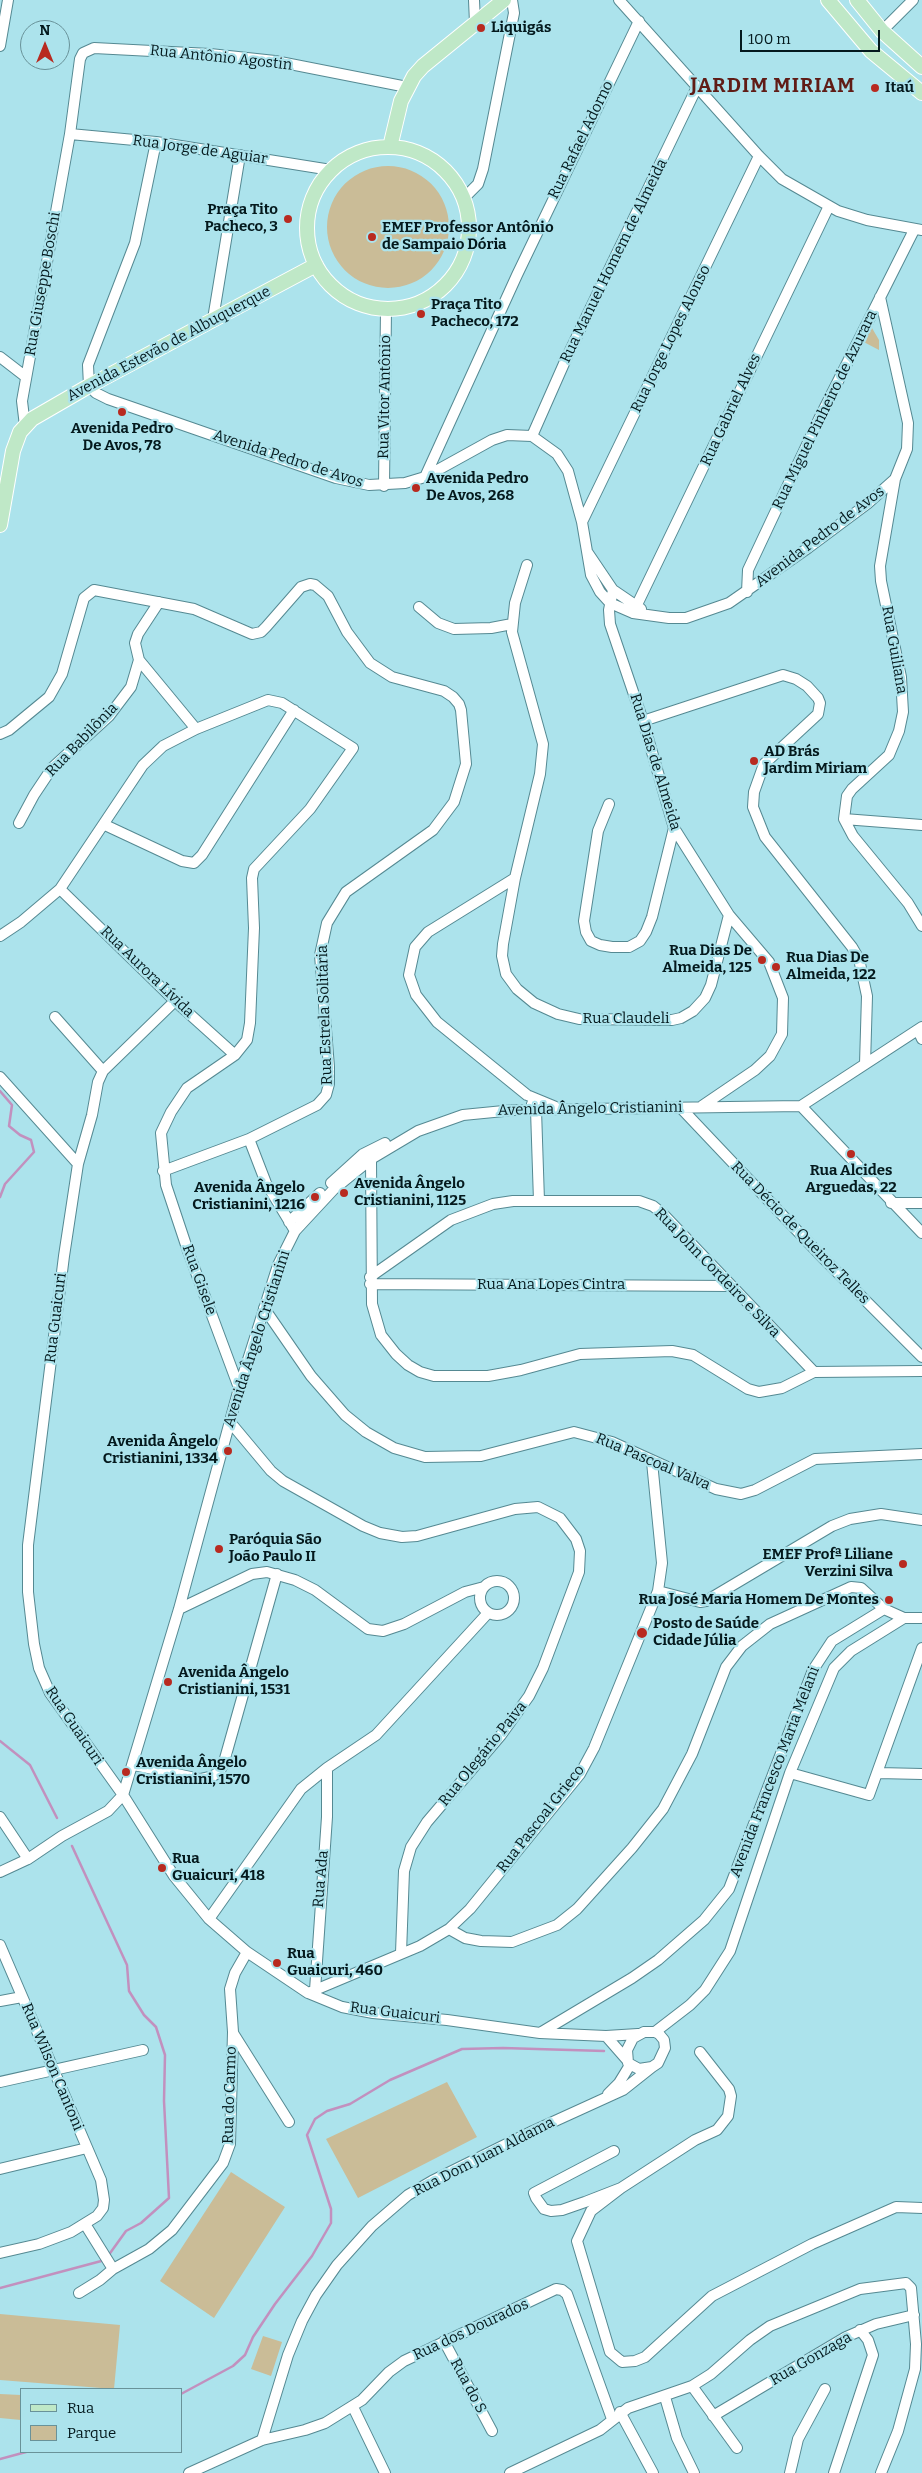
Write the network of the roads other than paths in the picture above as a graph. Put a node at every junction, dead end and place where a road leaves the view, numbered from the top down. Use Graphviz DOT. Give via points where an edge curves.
graph roads {
  1 [pos="8,0"];
  2 [pos="474,0"];
  3 [pos="504,0"];
  4 [pos="512,0"];
  5 [pos="619,0"];
  6 [pos="828,0"];
  7 [pos="857,0"];
  8 [pos="913,0"];
  9 [pos="639,21"];
  10 [pos="475,23"];
  11 [pos="882,31"];
  12 [pos="0,46"];
  13 [pos="94,48"];
  14 [pos="922,66"];
  15 [pos="407,87"];
  16 [pos="697,87"];
  17 [pos="922,93"];
  18 [pos="70,134"];
  19 [pos="156,142"];
  20 [pos="390,147"];
  21 [pos="240,155"];
  22 [pos="759,156"];
  23 [pos="331,170"];
  24 [pos="464,198"];
  25 [pos="829,206"];
  26 [pos="918,230"];
  27 [pos="316,265"];
  28 [pos="880,298"];
  29 [pos="386,309"];
  30 [pos="213,319"];
  31 [pos="0,357"];
  32 [pos="26,377"];
  33 [pos="89,386"];
  34 [pos="25,426"];
  35 [pos="532,436"];
  36 [pos="425,478"];
  37 [pos="895,479"];
  38 [pos="384,486"];
  39 [pos="582,522"];
  40 [pos="0,525"];
  41 [pos="586,550"];
  42 [pos="527,565"];
  43 [pos="613,590"];
  44 [pos="746,592"];
  45 [pos="158,602"];
  46 [pos="610,603"];
  47 [pos="419,607"];
  48 [pos="634,609"];
  49 [pos="512,624"];
  50 [pos="139,660"];
  51 [pos="294,710"];
  52 [pos="643,721"];
  53 [pos="196,729"];
  54 [pos="0,734"];
  55 [pos="609,804"];
  56 [pos="844,819"];
  57 [pos="19,823"];
  58 [pos="920,823"];
  59 [pos="104,825"];
  60 [pos="674,828"];
  61 [pos="515,878"];
  62 [pos="60,889"];
  63 [pos="729,916"];
  64 [pos="922,926"];
  65 [pos="0,936"];
  66 [pos="175,1001"];
  67 [pos="55,1017"];
  68 [pos="921,1032"];
  69 [pos="236,1054"];
  70 [pos="866,1064"];
  71 [pos="103,1071"];
  72 [pos="0,1077"];
  73 [pos="527,1095"];
  74 [pos="801,1106"];
  75 [pos="680,1107"];
  76 [pos="701,1107"];
  77 [pos="536,1110"];
  78 [pos="562,1110"];
  79 [pos="249,1139"];
  80 [pos="371,1159"];
  81 [pos="78,1164"];
  82 [pos="163,1170"];
  83 [pos="539,1201"];
  84 [pos="891,1203"];
  85 [pos="922,1203"];
  86 [pos="292,1226"];
  87 [pos="922,1232"];
  88 [pos="370,1280"];
  89 [pos="732,1286"];
  90 [pos="264,1308"];
  91 [pos="922,1357"];
  92 [pos="922,1371"];
  93 [pos="814,1372"];
  94 [pos="240,1388"];
  95 [pos="230,1422"];
  96 [pos="922,1454"];
  97 [pos="652,1462"];
  98 [pos="922,1520"];
  99 [pos="277,1574"];
  100 [pos="484,1587"];
  101 [pos="658,1591"];
  102 [pos="179,1609"];
  103 [pos="884,1609"];
  104 [pos="488,1613"];
  105 [pos="904,1618"];
  106 [pos="922,1618"];
  107 [pos="922,1648"];
  108 [pos="134,1765"];
  109 [pos="327,1768"];
  110 [pos="790,1772"];
  111 [pos="878,1773"];
  112 [pos="922,1774"];
  113 [pos="123,1795"];
  114 [pos="0,1817"];
  115 [pos="28,1859"];
  116 [pos="0,1872"];
  117 [pos="729,1889"];
  118 [pos="748,1894"];
  119 [pos="209,1919"];
  120 [pos="449,1930"];
  121 [pos="0,1945"];
  122 [pos="247,1952"];
  123 [pos="401,1954"];
  124 [pos="312,1991"];
  125 [pos="22,1997"];
  126 [pos="0,2001"];
  127 [pos="233,2032"];
  128 [pos="655,2032"];
  129 [pos="540,2033"];
  130 [pos="638,2034"];
  131 [pos="606,2036"];
  132 [pos="143,2050"];
  133 [pos="700,2052"];
  134 [pos="628,2062"];
  135 [pos="652,2067"];
  136 [pos="53,2070"];
  137 [pos="0,2082"];
  138 [pos="605,2096"];
  139 [pos="289,2122"];
  140 [pos="87,2148"];
  141 [pos="614,2151"];
  142 [pos="0,2169"];
  143 [pos="621,2188"];
  144 [pos="922,2208"];
  145 [pos="85,2224"];
  146 [pos="0,2253"];
  147 [pos="113,2269"];
  148 [pos="79,2293"];
  149 [pos="914,2315"];
  150 [pos="860,2330"];
  151 [pos="444,2341"];
  152 [pos="692,2386"];
  153 [pos="825,2388"];
  154 [pos="665,2397"];
  155 [pos="353,2407"];
  156 [pos="620,2412"];
  157 [pos="713,2416"];
  158 [pos="612,2419"];
  159 [pos="492,2430"];
  160 [pos="262,2440"];
  161 [pos="737,2448"];
  162 [pos="197,2472"];
  163 [pos="385,2473"];
  164 [pos="510,2473"];
  165 [pos="652,2473"];
  166 [pos="694,2473"];
  167 [pos="790,2473"];
  168 [pos="834,2473"];
  169 [pos="881,2473"];
  1 -- 12 [label="street"];
  2 -- 10 [label="street"];
  3 -- 10 [label="main road"];
  4 -- 24 [label="street" via="514,13 483,169 478,184"];
  5 -- 9 [label="street"];
  6 -- 17 [label="main road" via="871,51"];
  7 -- 11 [label="main road"];
  8 -- 11 [label="street"];
  9 -- 16 [label="street"];
  9 -- 36 [label="street, Rua Rafael Adorno" via="517,275"];
  10 -- 15 [label="main road" via="423,66"];
  11 -- 14 [label="main road"];
  13 -- 15 [label="street, Rua Antônio Agostin" via="275,61"];
  13 -- 18 [label="street, Rua Giuseppe Boschi" via="80,58"];
  15 -- 20 [label="main road"];
  16 -- 22 [label="street"];
  16 -- 35 [label="street, Rua Manuel Homem de Almeida"];
  18 -- 19 [label="street, Rua Jorge de Aguiar"];
  18 -- 32 [label="street, Rua Giuseppe Boschi"];
  19 -- 21 [label="street, Rua Jorge de Aguiar"];
  19 -- 33 [label="street" via="135,243 88,365"];
  20 -- 23 [label="main road" via="372,148 355,154"];
  20 -- 24 [label="main road" via="413,150 434,160 451,176"];
  21 -- 23 [label="street, Rua Jorge de Aguiar"];
  21 -- 30 [label="street"];
  22 -- 25 [label="street" via="782,178"];
  22 -- 39 [label="street, Rua Jorge Lopes Alonso"];
  23 -- 27 [label="main road" via="317,189 308,216 308,244"];
  24 -- 29 [label="main road" via="470,234 462,263 454,276 431,297 417,304"];
  25 -- 26 [label="street" via="868,220"];
  25 -- 48 [label="street, Rua Gabriel Alves"];
  26 -- 28 [label="street, Rua Miguel Pinheiro de Azurara"];
  27 -- 29 [label="main road" via="324,278 345,296"];
  27 -- 30 [label="main road, Avenida Estevão de Albuquerque"];
  28 -- 37 [label="street, Avenida Pedro de Avos" via="908,423 907,449"];
  28 -- 44 [label="street, Rua Miguel Pinheiro de Azurara" via="748,570"];
  29 -- 38 [label="street, Rua Vitor Antônio"];
  30 -- 33 [label="main road, Avenida Estevão de Albuquerque"];
  31 -- 32 [label="street"];
  32 -- 34 [label="street, Rua Giuseppe Boschi" via="22,401"];
  33 -- 34 [label="main road, Avenida Estevão de Albuquerque"];
  33 -- 38 [label="street, Avenida Pedro de Avos" via="108,400 336,478"];
  34 -- 40 [label="main road" via="13,451"];
  35 -- 36 [label="street, Avenida Pedro de Avos" via="507,435 492,440"];
  35 -- 39 [label="street, Avenida Pedro de Avos" via="557,454 568,471"];
  36 -- 38 [label="street, Avenida Pedro de Avos"];
  37 -- 44 [label="street, Avenida Pedro de Avos" via="867,504"];
  37 -- 56 [label="street, Rua Guiliana" via="880,566 901,677 903,712 889,755 847,796"];
  39 -- 41 [label="street, Avenida Pedro de Avos"];
  41 -- 43 [label="street, Avenida Pedro de Avos"];
  41 -- 46 [label="street, Avenida Pedro de Avos" via="591,576"];
  42 -- 49 [label="street, Rua Claudeli"];
  43 -- 46 [label="street, Rua Dias de Almeida"];
  43 -- 48 [label="street, Avenida Pedro de Avos"];
  44 -- 48 [label="street, Avenida Pedro de Avos" via="699,614 669,618"];
  45 -- 50 [label="street, Rua Babilônia" via="138,634 135,652"];
  45 -- 54 [label="street" via="101,591 89,592 81,604 62,674 54,689 33,711"];
  45 -- 79 [label="street, Rua Estrela Solitária" via="194,609 256,634 301,587 316,585 328,596 347,632 370,663 392,677 444,691 453,697 461,710 466,764 454,802 433,830 346,892 327,923 320,955 329,1067 326,1095 317,1105"];
  46 -- 48 [label="street, Avenida Pedro de Avos"];
  46 -- 52 [label="street, Rua Dias de Almeida" via="610,624"];
  47 -- 49 [label="street" via="438,623 454,629"];
  49 -- 61 [label="street, Rua Claudeli" via="513,639 543,744 540,774"];
  50 -- 53 [label="street"];
  50 -- 57 [label="street, Rua Babilônia" via="131,687 123,699 52,768"];
  51 -- 53 [label="street" via="275,701 264,701"];
  51 -- 59 [label="street" via="194,863 189,864"];
  51 -- 69 [label="street" via="353,748 310,809 254,869 250,1023 247,1040"];
  52 -- 60 [label="street, Rua Dias de Almeida"];
  52 -- 70 [label="street" via="783,675 808,686 818,698 818,714 764,764 754,792 753,807 765,837 860,959 867,996"];
  53 -- 59 [label="street" via="163,746 143,765"];
  55 -- 60 [label="street" via="598,831 584,921 591,941 600,945 629,947 640,941 646,932"];
  56 -- 58 [label="street"];
  56 -- 64 [label="street"];
  59 -- 62 [label="street"];
  60 -- 63 [label="street, Rua Dias de Almeida"];
  61 -- 63 [label="street, Rua Claudeli" via="503,944 506,974 517,989 534,1003 579,1020 672,1020 693,1011 711,985"];
  61 -- 73 [label="street" via="428,932 415,947 409,975 416,995 437,1022"];
  62 -- 65 [label="street"];
  62 -- 66 [label="street, Rua Aurora Lívida"];
  63 -- 76 [label="street, Rua Dias de Almeida" via="769,962 776,975 783,998 782,1034 770,1056 755,1070"];
  66 -- 69 [label="street, Rua Aurora Lívida"];
  66 -- 71 [label="street"];
  67 -- 71 [label="street"];
  68 -- 70 [label="street"];
  69 -- 82 [label="street, Rua Gisele" via="192,1082 179,1098 161,1134"];
  70 -- 74 [label="street"];
  71 -- 81 [label="street, Rua Guaicuri"];
  72 -- 81 [label="street"];
  73 -- 77 [label="street"];
  73 -- 78 [label="street"];
  73 -- 86 [label="street" via="518,1104 472,1107 427,1121 363,1154"];
  74 -- 76 [label="street, Avenida Ângelo Cristianini"];
  74 -- 84 [label="street"];
  75 -- 76 [label="street, Avenida Ângelo Cristianini"];
  75 -- 78 [label="street, Avenida Ângelo Cristianini"];
  75 -- 91 [label="street, Rua Décio de Queiroz Telles" via="824,1260"];
  77 -- 78 [label="street, Avenida Ângelo Cristianini"];
  77 -- 80 [label="street, Avenida Ângelo Cristianini" via="463,1115 418,1131"];
  77 -- 83 [label="street"];
  79 -- 82 [label="street"];
  79 -- 86 [label="street" via="266,1183"];
  80 -- 86 [label="street, Avenida Ângelo Cristianini"];
  80 -- 88 [label="street"];
  81 -- 113 [label="street, Rua Guaicuri" via="32,1508 28,1592 34,1644 43,1680"];
  82 -- 94 [label="street, Rua Gisele" via="188,1251"];
  83 -- 88 [label="street, Rua John Cordeiro e Silva" via="513,1201 474,1209 425,1237"];
  83 -- 89 [label="street, Rua John Cordeiro e Silva" via="624,1200 646,1203 663,1214"];
  84 -- 85 [label="street"];
  84 -- 87 [label="street"];
  86 -- 90 [label="street, Avenida Ângelo Cristianini"];
  88 -- 89 [label="street, Rua Ana Lopes Cintra"];
  88 -- 93 [label="street" via="372,1304 381,1335 408,1365 434,1376 488,1376 588,1353 672,1351 693,1354 748,1389 759,1392 782,1388"];
  89 -- 93 [label="street, Rua John Cordeiro e Silva"];
  90 -- 94 [label="street, Avenida Ângelo Cristianini"];
  90 -- 97 [label="street, Rua Pascoal Valva" via="311,1376 345,1415 394,1448 425,1457 481,1456 574,1432 612,1442"];
  92 -- 93 [label="street"];
  94 -- 95 [label="street, Avenida Ângelo Cristianini"];
  95 -- 102 [label="street, Avenida Ângelo Cristianini"];
  95 -- 123 [label="street, Rua Olegário Paiva" via="266,1466 284,1481 380,1533 417,1536 515,1509 538,1507 560,1518 578,1545 580,1572 550,1652 529,1696 501,1735 427,1822 411,1847 404,1871"];
  96 -- 97 [label="street, Rua Pascoal Valva" via="815,1459 741,1494 716,1489"];
  97 -- 101 [label="street, Rua Pascoal Grieco" via="662,1563"];
  98 -- 101 [label="street" via="881,1514 858,1517 832,1526 706,1601"];
  99 -- 100 [label="street" via="315,1590 354,1620 373,1630 394,1629 444,1602"];
  99 -- 102 [label="street" via="252,1574"];
  99 -- 108 [label="street" via="220,1771 200,1779"];
  100 -- 104 [label="street" via="481,1604"];
  100 -- 104 [label="street" via="499,1581 508,1585 513,1594 513,1603 507,1612 498,1615"];
  101 -- 120 [label="street, Rua Pascoal Grieco" via="594,1748 580,1774 470,1909"];
  102 -- 108 [label="street, Avenida Ângelo Cristianini"];
  103 -- 105 [label="street"];
  103 -- 117 [label="street, Avenida Francesco Maria Melani" via="832,1641 814,1670"];
  103 -- 120 [label="street" via="861,1588 851,1587 770,1624 742,1646 726,1667 692,1754 663,1809 620,1862 567,1918 531,1937 498,1943 465,1938"];
  104 -- 109 [label="street" via="376,1735"];
  105 -- 106 [label="street"];
  105 -- 110 [label="street, Avenida Francesco Maria Melani" via="851,1651 834,1668"];
  107 -- 111 [label="street"];
  108 -- 113 [label="street, Avenida Ângelo Cristianini"];
  109 -- 119 [label="street" via="294,1798"];
  109 -- 124 [label="street, Rua Ada" via="327,1817"];
  110 -- 111 [label="street" via="869,1795"];
  110 -- 118 [label="street, Avenida Francesco Maria Melani"];
  111 -- 112 [label="street"];
  113 -- 115 [label="street" via="108,1812 62,1836"];
  113 -- 119 [label="street, Rua Guaicuri" via="174,1876"];
  114 -- 115 [label="street"];
  115 -- 116 [label="street"];
  117 -- 118 [label="street, Avenida Francesco Maria Melani"];
  117 -- 129 [label="street" via="704,1920 658,1960"];
  118 -- 128 [label="street, Avenida Francesco Maria Melani" via="736,1939 721,1967 690,2005"];
  119 -- 122 [label="street, Rua Guaicuri"];
  120 -- 123 [label="street, Rua Pascoal Grieco"];
  121 -- 125 [label="street, Rua Wilson Cantoni"];
  122 -- 124 [label="street, Rua Guaicuri"];
  122 -- 127 [label="street, Rua do Carmo" via="230,1989"];
  123 -- 124 [label="street, Rua Pascoal Grieco"];
  124 -- 129 [label="street, Rua Guaicuri" via="326,2001 356,2010"];
  125 -- 126 [label="street"];
  125 -- 136 [label="street, Rua Wilson Cantoni"];
  127 -- 139 [label="street"];
  127 -- 147 [label="street, Rua do Carmo" via="230,2144 223,2163 172,2230 149,2249"];
  128 -- 130 [label="street"];
  128 -- 135 [label="street" via="664,2040 665,2048 661,2059"];
  129 -- 131 [label="street, Rua Guaicuri"];
  130 -- 131 [label="street, Rua Guaicuri"];
  130 -- 134 [label="street" via="628,2046"];
  131 -- 134 [label="street"];
  132 -- 136 [label="street"];
  133 -- 143 [label="street" via="729,2089 731,2103 728,2116 717,2130 694,2140"];
  134 -- 135 [label="street" via="639,2069"];
  134 -- 138 [label="street, Rua Dom Juan Aldama" via="619,2083"];
  135 -- 138 [label="street, Rua Dom Juan Aldama" via="627,2088"];
  136 -- 137 [label="street"];
  136 -- 140 [label="street, Rua Wilson Cantoni"];
  138 -- 160 [label="street, Rua Dom Juan Aldama" via="432,2181 408,2195 372,2226 337,2265 302,2321"];
  140 -- 142 [label="street"];
  140 -- 145 [label="street, Rua Wilson Cantoni" via="104,2190 103,2208"];
  141 -- 143 [label="street" via="534,2193 544,2209 556,2211"];
  143 -- 144 [label="street" via="591,2211 577,2241 610,2352 622,2362 645,2357 712,2296 812,2244 896,2207"];
  145 -- 146 [label="street" via="39,2244"];
  145 -- 147 [label="street"];
  147 -- 148 [label="street, Rua do Carmo"];
  149 -- 150 [label="street, Rua Gonzaga"];
  149 -- 152 [label="street" via="911,2288 906,2283 860,2290 770,2326"];
  149 -- 169 [label="street" via="914,2376 898,2432"];
  150 -- 157 [label="street, Rua Gonzaga"];
  150 -- 168 [label="street" via="873,2355"];
  151 -- 155 [label="street, Rua dos Dourados" via="404,2361"];
  151 -- 158 [label="street, Rua dos Dourados" via="562,2290 567,2294"];
  151 -- 159 [label="street, Rua do S"];
  152 -- 154 [label="street"];
  152 -- 157 [label="street"];
  153 -- 167 [label="street" via="798,2439"];
  154 -- 156 [label="street"];
  154 -- 166 [label="street" via="677,2438"];
  155 -- 160 [label="street, Rua dos Dourados" via="326,2423"];
  155 -- 163 [label="street"];
  156 -- 158 [label="street"];
  156 -- 165 [label="street"];
  157 -- 161 [label="street"];
  158 -- 164 [label="street" via="600,2430"];
  160 -- 162 [label="street, Rua dos Dourados"];
}
